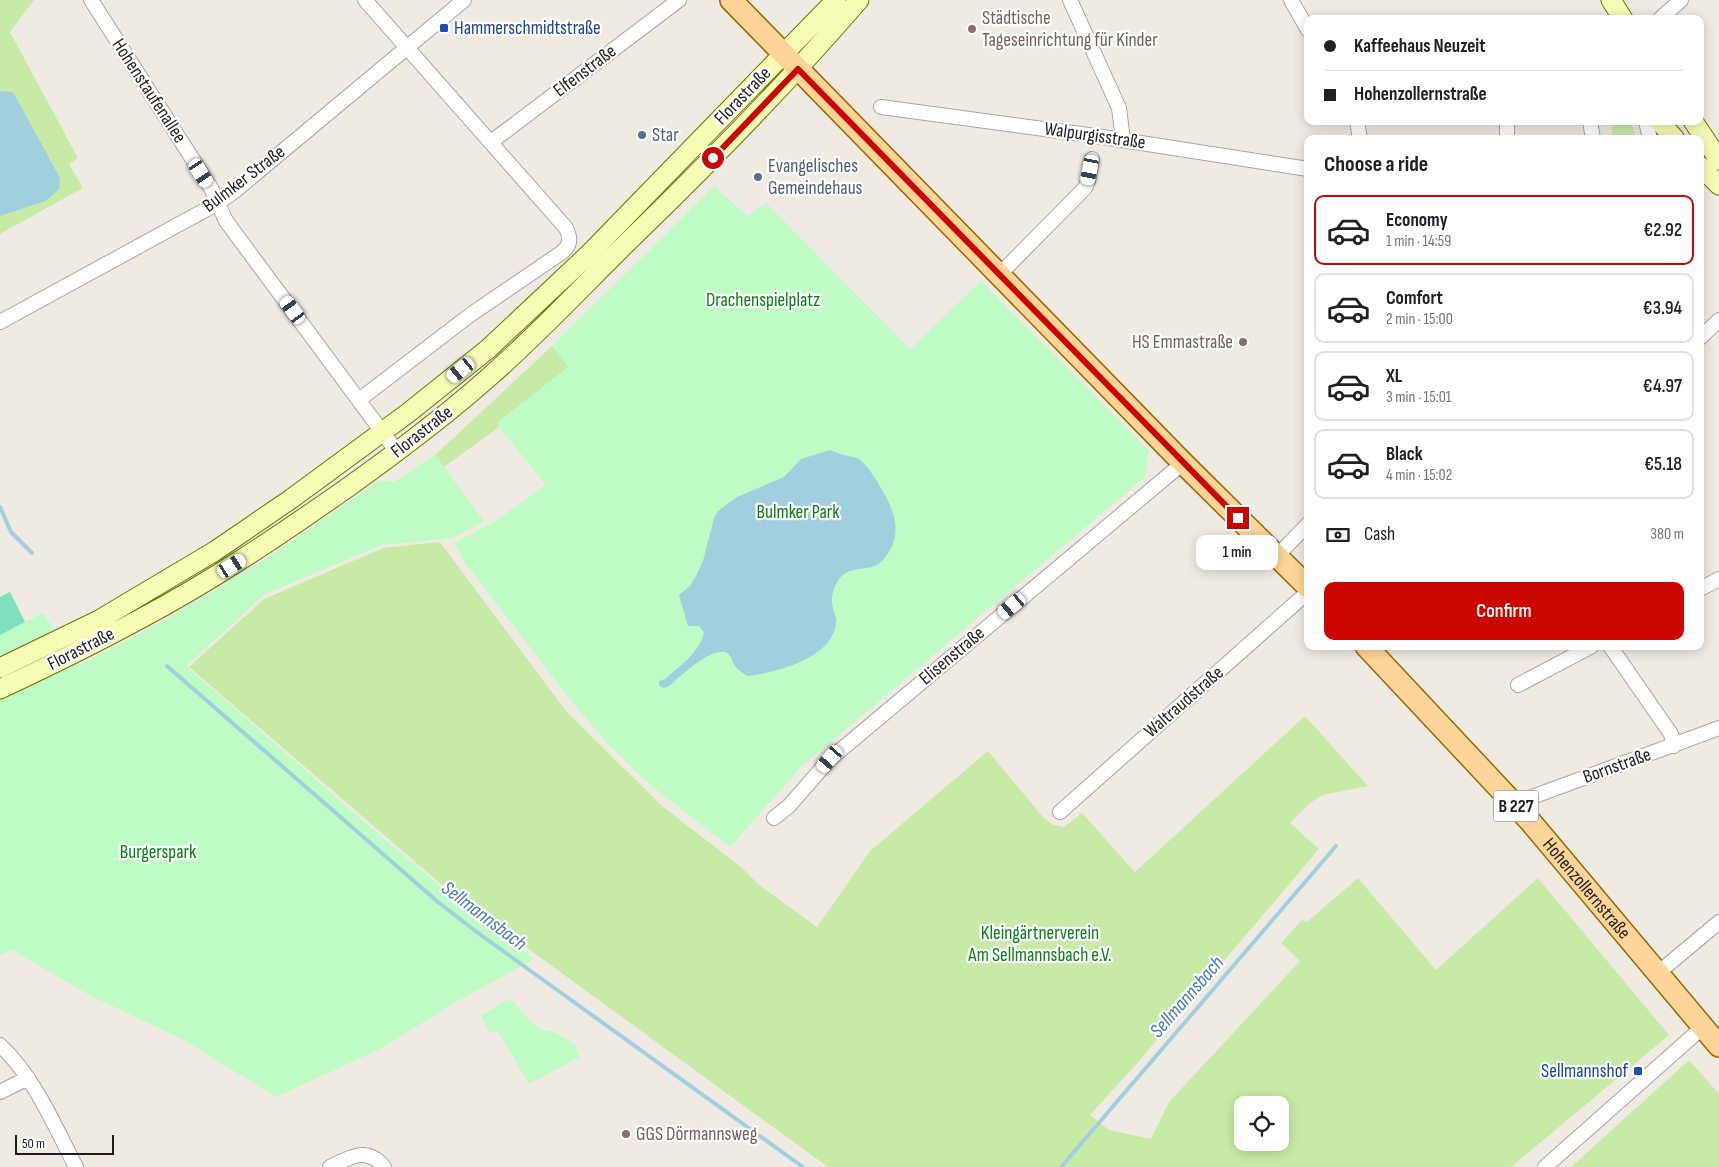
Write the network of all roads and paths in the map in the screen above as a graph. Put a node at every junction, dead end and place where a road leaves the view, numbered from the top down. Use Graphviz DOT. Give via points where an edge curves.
graph roads {
  1 [pos="91,0"];
  2 [pos="365,0"];
  3 [pos="464,0"];
  4 [pos="679,0"];
  5 [pos="731,0"];
  6 [pos="836,0"];
  7 [pos="859,0"];
  8 [pos="1070,0"];
  9 [pos="1291,0"];
  10 [pos="1602,0"];
  11 [pos="1610,0"];
  12 [pos="1681,0"];
  13 [pos="1607,15"];
  14 [pos="1620,15"];
  15 [pos="1664,15"];
  16 [pos="1304,23"];
  17 [pos="408,48"];
  18 [pos="791,61"];
  19 [pos="881,107"];
  20 [pos="1663,125"];
  21 [pos="1672,135"];
  22 [pos="1123,140"];
  23 [pos="491,142"];
  24 [pos="1704,155"];
  25 [pos="1092,159"];
  26 [pos="1304,168"];
  27 [pos="1710,172"];
  28 [pos="218,203"];
  29 [pos="999,275"];
  30 [pos="1719,320"];
  31 [pos="0,322"];
  32 [pos="1704,334"];
  33 [pos="359,400"];
  34 [pos="382,432"];
  35 [pos="397,452"];
  36 [pos="1183,463"];
  37 [pos="1304,528"];
  38 [pos="1277,556"];
  39 [pos="1719,579"];
  40 [pos="1304,583"];
  41 [pos="1704,587"];
  42 [pos="1304,596"];
  43 [pos="1370,650"];
  44 [pos="1584,650"];
  45 [pos="1613,650"];
  46 [pos="0,668"];
  47 [pos="1518,685"];
  48 [pos="0,688"];
  49 [pos="1719,728"];
  50 [pos="1674,746"];
  51 [pos="1519,809"];
  52 [pos="1060,812"];
  53 [pos="774,818"];
  54 [pos="1719,922"];
  55 [pos="1658,973"];
  56 [pos="1703,1028"];
  57 [pos="0,1045"];
  58 [pos="1719,1046"];
  59 [pos="28,1078"];
  60 [pos="0,1092"];
  61 [pos="76,1167"];
  62 [pos="330,1167"];
  63 [pos="384,1167"];
  64 [pos="1545,1167"];
  1 -- 28 [label="street, Hohenstaufenallee"];
  2 -- 17 [label="street"];
  3 -- 17 [label="street, Bulmker Straße"];
  4 -- 23 [label="street, Elfenstraße"];
  5 -- 18 [label="main road"];
  6 -- 18 [label="main road, Florastraße"];
  7 -- 18 [label="main road, Florastraße"];
  8 -- 22 [label="street" via="1119,108"];
  9 -- 16 [label="street"];
  10 -- 13 [label="main road"];
  11 -- 14 [label="main road"];
  12 -- 15 [label="street"];
  17 -- 23 [label="street"];
  17 -- 28 [label="street, Bulmker Straße"];
  18 -- 29 [label="main road"];
  18 -- 34 [label="main road, Florastraße" via="535,306 488,348"];
  18 -- 35 [label="main road, Florastraße" via="676,195 535,335 432,426"];
  19 -- 22 [label="street, Walpurgisstraße"];
  20 -- 21 [label="main road"];
  22 -- 26 [label="street, Walpurgisstraße"];
  23 -- 33 [label="street" via="566,228 570,236 568,247 470,315"];
  24 -- 27 [label="main road"];
  25 -- 29 [label="street" via="1085,188"];
  28 -- 31 [label="street, Bulmker Straße"];
  28 -- 33 [label="street, Hohenstaufenallee" via="226,221"];
  29 -- 36 [label="main road"];
  30 -- 32 [label="street"];
  33 -- 34 [label="street, Hohenstaufenallee"];
  34 -- 35 [label="street, Hohenstaufenallee"];
  34 -- 46 [label="main road, Florastraße" via="215,551 99,620"];
  35 -- 48 [label="main road, Florastraße" via="278,536 192,590 62,660"];
  36 -- 38 [label="main road"];
  36 -- 53 [label="street, Elisenstraße" via="830,759 789,806"];
  37 -- 38 [label="street"];
  38 -- 40 [label="main road"];
  39 -- 41 [label="street"];
  42 -- 52 [label="street, Waltraudstraße"];
  43 -- 51 [label="main road, Hohenzollernstraße / B 227"];
  44 -- 47 [label="street"];
  45 -- 50 [label="street" via="1671,734"];
  49 -- 50 [label="street, Bornstraße"];
  50 -- 51 [label="street, Bornstraße" via="1532,797"];
  51 -- 55 [label="main road, Hohenzollernstraße / B 227"];
  54 -- 55 [label="street"];
  55 -- 56 [label="main road, Hohenzollernstraße / B 227"];
  56 -- 58 [label="main road, Hohenzollernstraße / B 227"];
  56 -- 64 [label="street"];
  57 -- 59 [label="street"];
  59 -- 60 [label="street"];
  59 -- 61 [label="street"];
  62 -- 63 [label="street" via="362,1154 373,1157"];
}
